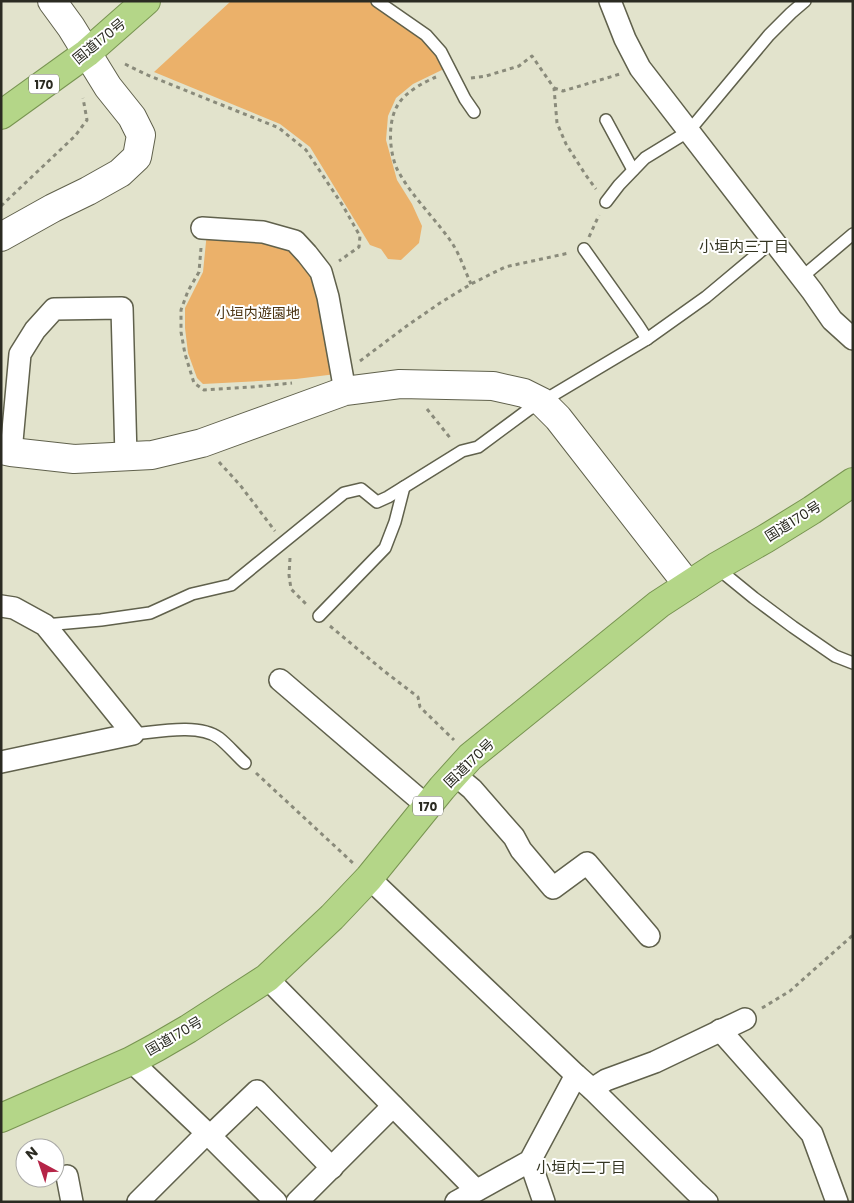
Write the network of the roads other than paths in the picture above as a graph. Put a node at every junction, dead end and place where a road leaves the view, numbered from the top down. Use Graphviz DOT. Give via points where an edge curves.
graph roads {
  1 [pos="52,1"];
  2 [pos="146,1"];
  3 [pos="377,1"];
  4 [pos="610,1"];
  5 [pos="805,1"];
  6 [pos="87,53"];
  7 [pos="474,112"];
  8 [pos="1,115"];
  9 [pos="606,120"];
  10 [pos="689,131"];
  11 [pos="633,170"];
  12 [pos="606,202"];
  13 [pos="202,228"];
  14 [pos="853,234"];
  15 [pos="1,237"];
  16 [pos="774,241"];
  17 [pos="584,249"];
  18 [pos="802,277"];
  19 [pos="647,339"];
  20 [pos="853,339"];
  21 [pos="344,383"];
  22 [pos="542,402"];
  23 [pos="6,451"];
  24 [pos="126,457"];
  25 [pos="853,482"];
  26 [pos="404,487"];
  27 [pos="716,567"];
  28 [pos="688,585"];
  29 [pos="1,606"];
  30 [pos="319,616"];
  31 [pos="45,625"];
  32 [pos="853,663"];
  33 [pos="280,680"];
  34 [pos="133,734"];
  35 [pos="1,762"];
  36 [pos="245,763"];
  37 [pos="454,774"];
  38 [pos="427,806"];
  39 [pos="369,878"];
  40 [pos="649,936"];
  41 [pos="267,978"];
  42 [pos="745,1019"];
  43 [pos="720,1030"];
  44 [pos="131,1060"];
  45 [pos="576,1075"];
  46 [pos="592,1088"];
  47 [pos="393,1106"];
  48 [pos="1,1118"];
  49 [pos="208,1135"];
  50 [pos="530,1161"];
  51 [pos="332,1168"];
  52 [pos="67,1176"];
  53 [pos="476,1190"];
  54 [pos="266,1199"];
  55 [pos="72,1202"];
  56 [pos="138,1202"];
  57 [pos="297,1202"];
  58 [pos="456,1202"];
  59 [pos="544,1202"];
  60 [pos="708,1202"];
  61 [pos="837,1202"];
  1 -- 6 [label="street"];
  2 -- 6 [label="highway, 国道170号 / 170"];
  3 -- 7 [label="lane" via="426,35 441,52"];
  4 -- 10 [label="street" via="624,39 640,68"];
  5 -- 10 [label="lane" via="769,35"];
  6 -- 8 [label="highway, 国道170号 / 170"];
  6 -- 15 [label="street" via="141,135 137,157 120,174"];
  9 -- 11 [label="lane"];
  10 -- 11 [label="lane"];
  10 -- 16 [label="street"];
  11 -- 12 [label="lane"];
  13 -- 21 [label="street" via="263,232 295,241 308,254 322,272"];
  14 -- 18 [label="lane"];
  16 -- 18 [label="street"];
  16 -- 19 [label="lane" via="706,297"];
  17 -- 19 [label="lane"];
  18 -- 20 [label="street" via="832,320"];
  19 -- 22 [label="lane"];
  21 -- 22 [label="street" via="493,386 524,392"];
  21 -- 24 [label="street" via="202,443 152,455"];
  22 -- 26 [label="lane" via="478,447 462,451"];
  22 -- 28 [label="street" via="558,418"];
  23 -- 24 [label="street" via="74,459"];
  23 -- 24 [label="street" via="20,354 36,330 54,309 122,308"];
  25 -- 27 [label="highway, 国道170号 / 170"];
  26 -- 30 [label="lane" via="396,522 385,548"];
  26 -- 31 [label="lane" via="377,502 361,489 344,493 231,585 192,594 150,613"];
  27 -- 28 [label="highway, 国道170号 / 170"];
  27 -- 32 [label="lane" via="792,627 835,656"];
  28 -- 37 [label="highway, 国道170号 / 170" via="659,604 470,757"];
  29 -- 31 [label="street" via="14,608"];
  31 -- 34 [label="street"];
  33 -- 38 [label="street"];
  34 -- 35 [label="street"];
  34 -- 36 [label="lane" via="196,730 217,737"];
  37 -- 38 [label="highway, 国道170号 / 170"];
  37 -- 40 [label="street" via="472,789 514,837 553,888 587,863"];
  38 -- 39 [label="highway, 国道170号 / 170"];
  39 -- 41 [label="highway, 国道170号 / 170"];
  39 -- 45 [label="street"];
  41 -- 44 [label="highway, 国道170号 / 170" via="188,1029"];
  41 -- 47 [label="street"];
  42 -- 43 [label="street"];
  43 -- 46 [label="street"];
  43 -- 61 [label="street" via="812,1134"];
  44 -- 48 [label="highway, 国道170号 / 170"];
  44 -- 49 [label="street"];
  45 -- 46 [label="street"];
  45 -- 50 [label="street"];
  46 -- 60 [label="street"];
  47 -- 51 [label="street"];
  47 -- 53 [label="street"];
  49 -- 51 [label="street" via="257,1092"];
  49 -- 54 [label="street"];
  49 -- 56 [label="street"];
  50 -- 53 [label="street"];
  50 -- 59 [label="street"];
  51 -- 57 [label="street"];
  52 -- 55 [label="street"];
  53 -- 58 [label="street"];
}
